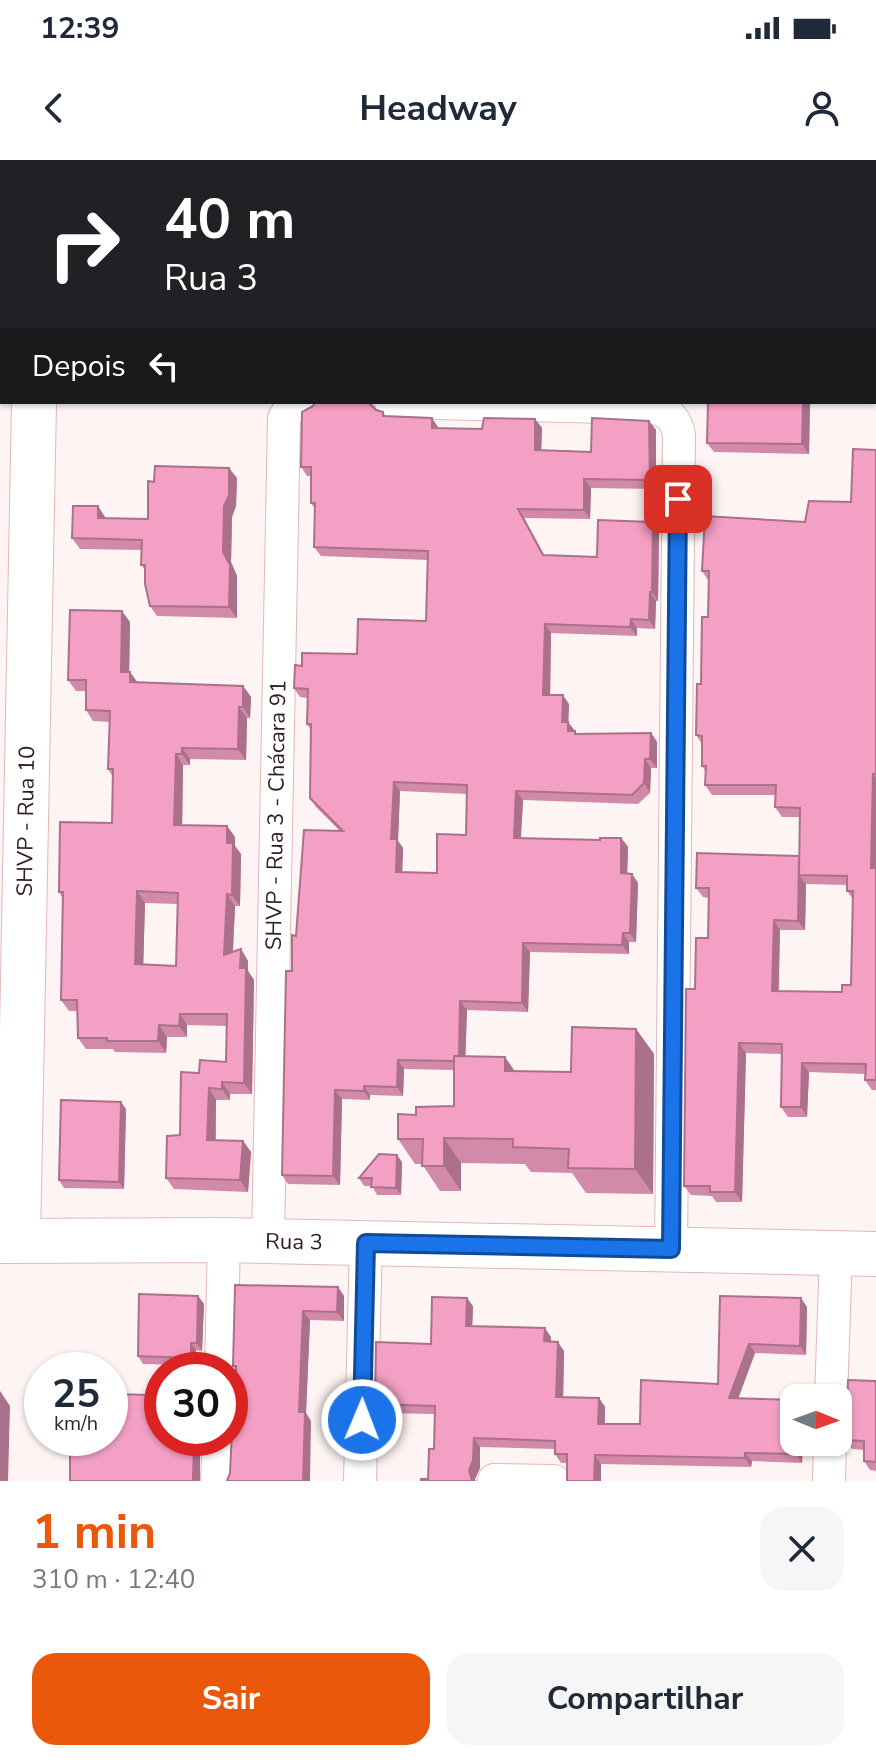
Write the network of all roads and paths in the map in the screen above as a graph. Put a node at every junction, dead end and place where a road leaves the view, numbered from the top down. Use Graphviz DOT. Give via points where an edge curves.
graph roads {
  1 [pos="34,404"];
  2 [pos="300,404"];
  3 [pos="479,404"];
  4 [pos="224,1240"];
  5 [pos="268,1240"];
  6 [pos="9,1241"];
  7 [pos="366,1243"];
  8 [pos="671,1249"];
  9 [pos="856,1253"];
  10 [pos="221,1352"];
  11 [pos="833,1384"];
  12 [pos="218,1456"];
  13 [pos="830,1456"];
  14 [pos="494,1480"];
  15 [pos="217,1481"];
  16 [pos="360,1481"];
  17 [pos="554,1481"];
  18 [pos="829,1481"];
  1 -- 6 [label="street, SHVP - Rua 10"];
  2 -- 5 [label="street, SHVP - Rua 3 - Chácara 91" via="284,418"];
  3 -- 8 [label="street" via="656,408 676,421"];
  4 -- 5 [label="street, Rua 3"];
  4 -- 6 [label="street, Rua 3"];
  4 -- 10 [label="street"];
  5 -- 7 [label="street, Rua 3"];
  7 -- 8 [label="street, Rua 3"];
  7 -- 16 [label="street"];
  8 -- 9 [label="street, Rua 3"];
  9 -- 11 [label="street"];
  12 -- 15 [label="street"];
  13 -- 18 [label="street"];
  14 -- 17 [label="street"];
}
